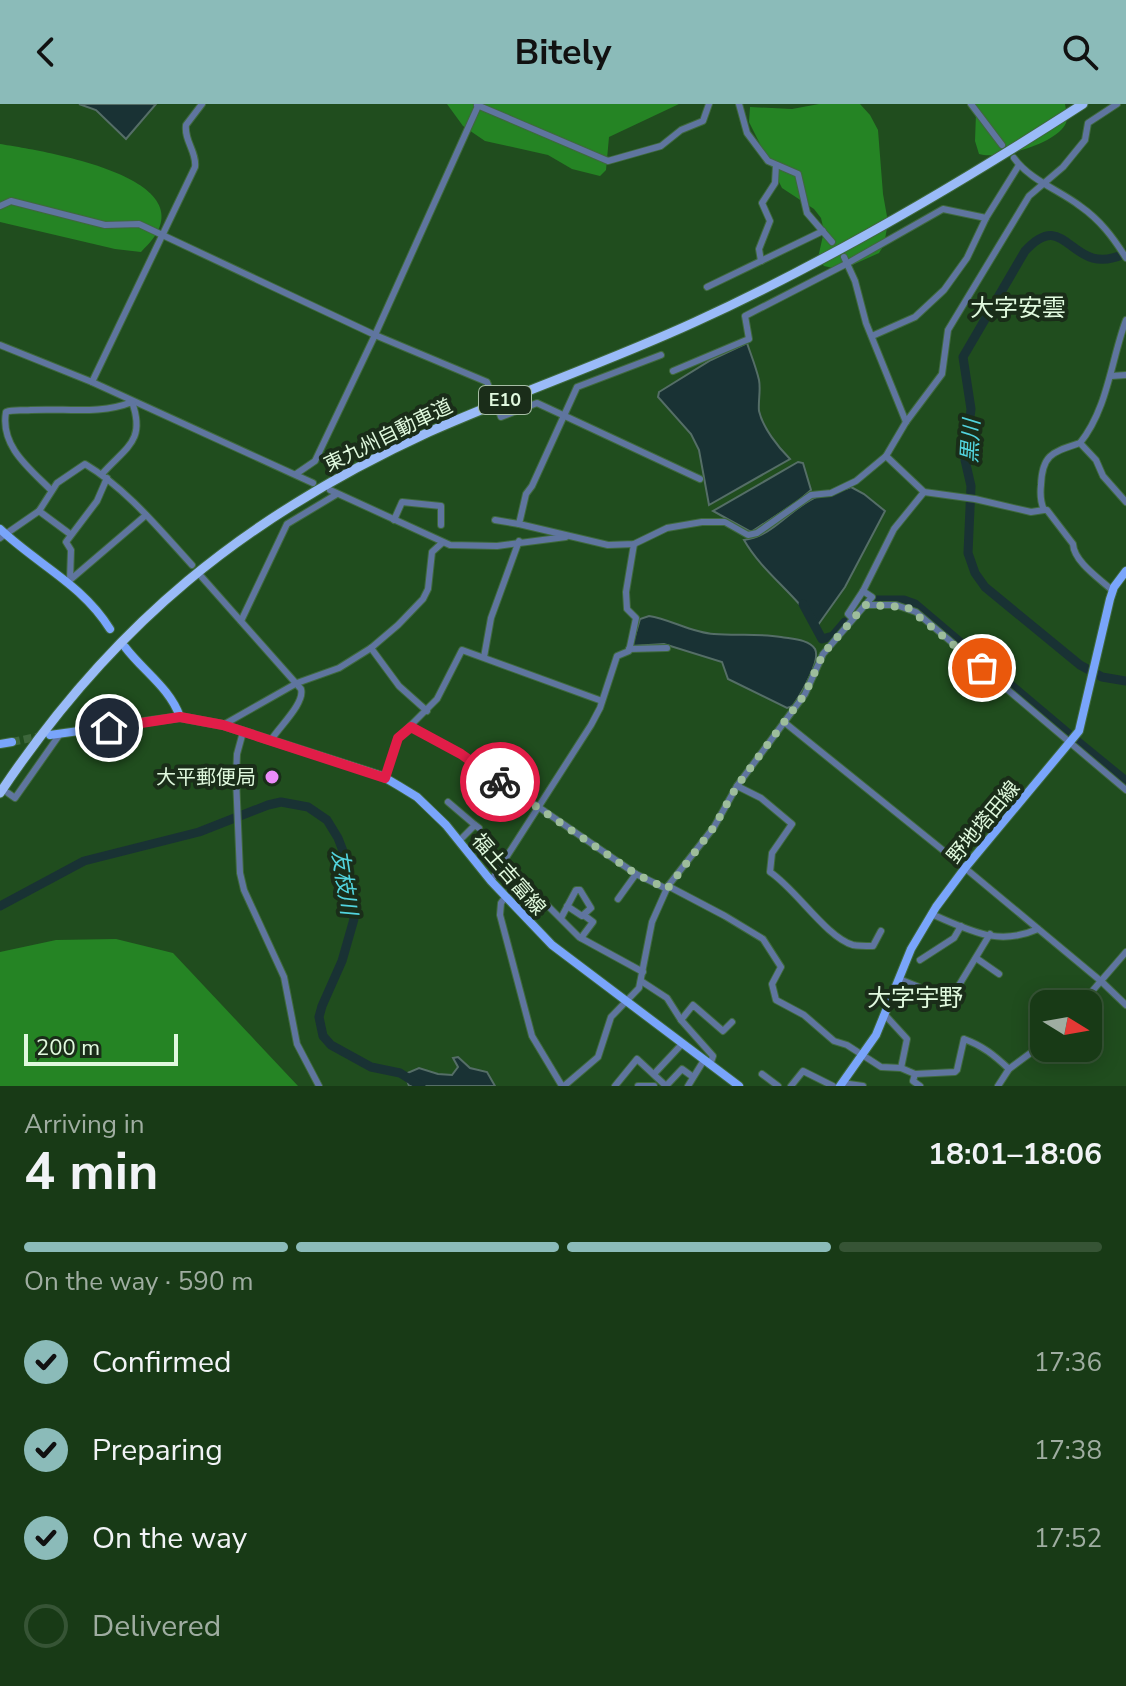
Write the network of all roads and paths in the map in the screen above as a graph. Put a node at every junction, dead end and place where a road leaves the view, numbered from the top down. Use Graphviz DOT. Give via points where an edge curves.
graph roads {
  1 [pos="202,104"];
  2 [pos="709,104"];
  3 [pos="739,104"];
  4 [pos="971,104"];
  5 [pos="1083,104"];
  6 [pos="1117,104"];
  7 [pos="476,105"];
  8 [pos="1002,145"];
  9 [pos="776,165"];
  10 [pos="1044,182"];
  11 [pos="0,206"];
  12 [pos="986,218"];
  13 [pos="823,231"];
  14 [pos="163,235"];
  15 [pos="832,242"];
  16 [pos="1124,254"];
  17 [pos="846,260"];
  18 [pos="761,261"];
  19 [pos="707,287"];
  20 [pos="1126,320"];
  21 [pos="375,335"];
  22 [pos="872,336"];
  23 [pos="0,345"];
  24 [pos="661,355"];
  25 [pos="673,371"];
  26 [pos="1126,375"];
  27 [pos="1111,376"];
  28 [pos="92,382"];
  29 [pos="493,398"];
  30 [pos="132,402"];
  31 [pos="499,411"];
  32 [pos="564,416"];
  33 [pos="906,422"];
  34 [pos="1,430"];
  35 [pos="1080,443"];
  36 [pos="886,456"];
  37 [pos="296,474"];
  38 [pos="104,476"];
  39 [pos="700,479"];
  40 [pos="313,483"];
  41 [pos="51,490"];
  42 [pos="924,492"];
  43 [pos="1126,502"];
  44 [pos="1044,510"];
  45 [pos="39,511"];
  46 [pos="146,515"];
  47 [pos="394,520"];
  48 [pos="495,520"];
  49 [pos="519,524"];
  50 [pos="441,525"];
  51 [pos="2,534"];
  52 [pos="70,534"];
  53 [pos="569,537"];
  54 [pos="519,541"];
  55 [pos="442,543"];
  56 [pos="634,544"];
  57 [pos="192,565"];
  58 [pos="1126,571"];
  59 [pos="200,575"];
  60 [pos="69,580"];
  61 [pos="863,591"];
  62 [pos="1113,591"];
  63 [pos="865,605"];
  64 [pos="852,618"];
  65 [pos="241,621"];
  66 [pos="110,629"];
  67 [pos="125,647"];
  68 [pos="371,648"];
  69 [pos="667,648"];
  70 [pos="629,649"];
  71 [pos="484,657"];
  72 [pos="297,683"];
  73 [pos="602,701"];
  74 [pos="427,711"];
  75 [pos="180,717"];
  76 [pos="784,722"];
  77 [pos="223,725"];
  78 [pos="411,727"];
  79 [pos="243,732"];
  80 [pos="55,734"];
  81 [pos="271,740"];
  82 [pos="12,742"];
  83 [pos="1070,743"];
  84 [pos="0,744"];
  85 [pos="385,778"];
  86 [pos="737,786"];
  87 [pos="1126,790"];
  88 [pos="4,793"];
  89 [pos="448,802"];
  90 [pos="539,808"];
  91 [pos="459,841"];
  92 [pos="504,860"];
  93 [pos="965,868"];
  94 [pos="636,874"];
  95 [pos="491,881"];
  96 [pos="668,888"];
  97 [pos="506,896"];
  98 [pos="618,899"];
  99 [pos="567,906"];
  100 [pos="931,914"];
  101 [pos="585,916"];
  102 [pos="561,918"];
  103 [pos="961,926"];
  104 [pos="1038,929"];
  105 [pos="881,931"];
  106 [pos="990,934"];
  107 [pos="581,938"];
  108 [pos="1126,952"];
  109 [pos="976,958"];
  110 [pos="920,960"];
  111 [pos="643,972"];
  112 [pos="999,974"];
  113 [pos="899,979"];
  114 [pos="641,981"];
  115 [pos="1102,982"];
  116 [pos="1094,990"];
  117 [pos="913,998"];
  118 [pos="950,1000"];
  119 [pos="624,1001"];
  120 [pos="1126,1005"];
  121 [pos="886,1016"];
  122 [pos="681,1020"];
  123 [pos="732,1022"];
  124 [pos="682,1044"];
  125 [pos="1030,1053"];
  126 [pos="862,1056"];
  127 [pos="707,1062"];
  128 [pos="901,1068"];
  129 [pos="1009,1069"];
  130 [pos="654,1074"];
  131 [pos="762,1074"];
  132 [pos="693,1077"];
  133 [pos="913,1080"];
  134 [pos="838,1085"];
  135 [pos="319,1086"];
  136 [pos="563,1086"];
  137 [pos="615,1086"];
  138 [pos="638,1086"];
  139 [pos="654,1086"];
  140 [pos="666,1086"];
  141 [pos="688,1086"];
  142 [pos="739,1086"];
  143 [pos="778,1086"];
  144 [pos="791,1086"];
  145 [pos="863,1086"];
  146 [pos="920,1086"];
  147 [pos="998,1086"];
  1 -- 14 [label="street" via="186,125 195,167"];
  2 -- 7 [label="street" via="697,125 661,146 608,161"];
  3 -- 9 [label="street" via="747,133"];
  4 -- 8 [label="street"];
  5 -- 88 [label="highway, 東九州自動車道 / E10" via="760,291 419,437 283,510 189,578 133,628 52,719"];
  6 -- 10 [label="street" via="1088,123 1085,140"];
  7 -- 21 [label="street"];
  9 -- 13 [label="street" via="798,174 807,213"];
  9 -- 18 [label="street" via="775,183 762,203 770,221 759,249"];
  10 -- 12 [label="street" via="1016,161"];
  10 -- 16 [label="street" via="1094,217"];
  10 -- 33 [label="street" via="1029,196 948,330 942,374"];
  11 -- 14 [label="street" via="11,201 105,225 133,223"];
  12 -- 17 [label="street" via="943,209"];
  12 -- 22 [label="street" via="944,290 915,317"];
  13 -- 15 [label="street"];
  13 -- 18 [label="street"];
  14 -- 21 [label="street"];
  14 -- 28 [label="street"];
  17 -- 22 [label="street"];
  17 -- 25 [label="street" via="745,316 749,339"];
  18 -- 19 [label="street"];
  20 -- 27 [label="street"];
  21 -- 29 [label="street" via="487,382"];
  21 -- 37 [label="street" via="315,461"];
  22 -- 33 [label="street"];
  23 -- 28 [label="street"];
  24 -- 32 [label="street" via="577,387"];
  26 -- 27 [label="street"];
  27 -- 35 [label="street"];
  28 -- 30 [label="street"];
  30 -- 34 [label="street" via="98,411 8,410"];
  30 -- 37 [label="street"];
  30 -- 38 [label="street" via="138,429"];
  31 -- 32 [label="street" via="501,417 537,403"];
  32 -- 39 [label="street"];
  32 -- 49 [label="street" via="526,494"];
  33 -- 36 [label="street"];
  34 -- 41 [label="street" via="9,448"];
  35 -- 43 [label="street"];
  35 -- 44 [label="street" via="1056,451 1042,468"];
  36 -- 42 [label="street"];
  36 -- 56 [label="street" via="856,481 831,493 811,495 757,533 748,535 725,522 702,522 667,528"];
  37 -- 40 [label="street"];
  38 -- 41 [label="street" via="82,465"];
  38 -- 46 [label="street"];
  38 -- 52 [label="street" via="97,501"];
  41 -- 45 [label="street"];
  42 -- 44 [label="street"];
  42 -- 61 [label="street" via="894,529"];
  44 -- 62 [label="street" via="1073,544 1073,551"];
  45 -- 51 [label="street"];
  45 -- 52 [label="street"];
  46 -- 57 [label="street"];
  46 -- 60 [label="street"];
  47 -- 50 [label="street" via="402,502 441,506"];
  47 -- 55 [label="street"];
  47 -- 65 [label="street" via="334,492 287,524"];
  48 -- 49 [label="street"];
  49 -- 53 [label="street"];
  51 -- 60 [label="main road"];
  52 -- 60 [label="street"];
  53 -- 54 [label="street"];
  53 -- 56 [label="street"];
  54 -- 55 [label="street" via="497,546"];
  54 -- 71 [label="street" via="491,618"];
  55 -- 68 [label="street" via="432,552 431,582 423,599"];
  56 -- 70 [label="street" via="626,592 627,609 636,618"];
  58 -- 62 [label="main road, 野地塔田線"];
  59 -- 65 [label="street"];
  60 -- 66 [label="main road"];
  61 -- 63 [label="street" via="872,597"];
  61 -- 64 [label="street" via="848,614"];
  62 -- 83 [label="main road, 野地塔田線" via="1083,719"];
  63 -- 64 [label="street"];
  63 -- 83 [label="street" via="896,605 916,612"];
  64 -- 76 [label="street" via="823,654 805,694"];
  65 -- 72 [label="street"];
  67 -- 75 [label="main road" via="166,692"];
  68 -- 72 [label="street" via="339,668"];
  68 -- 74 [label="street" via="399,686"];
  69 -- 70 [label="street"];
  70 -- 73 [label="street" via="617,656"];
  71 -- 73 [label="street"];
  71 -- 74 [label="street" via="462,650"];
  72 -- 77 [label="street"];
  72 -- 81 [label="street" via="303,698"];
  73 -- 90 [label="street"];
  74 -- 78 [label="street"];
  75 -- 77 [label="main road, 福土吉富線"];
  75 -- 80 [label="main road, 福土吉富線"];
  76 -- 86 [label="street"];
  76 -- 93 [label="street"];
  77 -- 79 [label="main road, 福土吉富線"];
  78 -- 85 [label="street" via="398,738"];
  78 -- 90 [label="street"];
  79 -- 81 [label="main road, 福土吉富線"];
  79 -- 135 [label="street" via="237,794 244,890 284,977 297,1044"];
  80 -- 88 [label="street" via="15,798"];
  81 -- 85 [label="main road, 福土吉富線"];
  82 -- 84 [label="main road"];
  83 -- 87 [label="street"];
  83 -- 93 [label="main road, 野地塔田線"];
  85 -- 91 [label="main road, 福土吉富線" via="417,797"];
  86 -- 96 [label="street"];
  86 -- 105 [label="street" via="792,824 772,853 770,872 845,941 873,946"];
  89 -- 91 [label="street" via="477,826"];
  90 -- 92 [label="street"];
  90 -- 94 [label="street"];
  91 -- 95 [label="main road, 福土吉富線"];
  92 -- 95 [label="street"];
  92 -- 102 [label="street" via="526,890"];
  93 -- 100 [label="main road, 野地塔田線"];
  93 -- 104 [label="street"];
  94 -- 96 [label="street"];
  94 -- 98 [label="street"];
  95 -- 97 [label="main road, 福土吉富線"];
  96 -- 111 [label="street" via="652,922"];
  96 -- 126 [label="street" via="763,939 781,967 772,984 776,1000"];
  97 -- 119 [label="main road, 福土吉富線" via="552,945"];
  97 -- 136 [label="street" via="500,915 532,1036"];
  99 -- 101 [label="street"];
  99 -- 101 [label="street" via="580,890 591,908"];
  99 -- 102 [label="street"];
  100 -- 103 [label="street"];
  100 -- 113 [label="main road, 野地塔田線"];
  101 -- 107 [label="street" via="593,922"];
  102 -- 107 [label="street"];
  103 -- 106 [label="street"];
  103 -- 110 [label="street" via="954,938"];
  104 -- 106 [label="street" via="1005,939"];
  104 -- 115 [label="street"];
  106 -- 109 [label="street"];
  107 -- 111 [label="street"];
  108 -- 115 [label="street"];
  109 -- 112 [label="street"];
  109 -- 118 [label="street"];
  111 -- 114 [label="street"];
  113 -- 117 [label="street" via="918,987"];
  113 -- 121 [label="main road, 野地塔田線"];
  114 -- 119 [label="street"];
  114 -- 122 [label="street" via="667,998"];
  115 -- 116 [label="street"];
  115 -- 120 [label="street"];
  119 -- 124 [label="main road, 福土吉富線"];
  119 -- 136 [label="street" via="611,1017 598,1057"];
  121 -- 126 [label="main road, 野地塔田線"];
  121 -- 128 [label="street" via="907,1039"];
  122 -- 123 [label="street" via="693,1005 723,1031"];
  122 -- 127 [label="street" via="713,1056"];
  124 -- 127 [label="main road, 福土吉富線"];
  124 -- 130 [label="street"];
  125 -- 129 [label="street"];
  126 -- 128 [label="street" via="881,1067"];
  126 -- 134 [label="main road, 野地塔田線"];
  127 -- 132 [label="street"];
  127 -- 142 [label="main road, 福土吉富線"];
  128 -- 133 [label="street"];
  129 -- 133 [label="street" via="964,1039 955,1072"];
  129 -- 147 [label="street"];
  130 -- 137 [label="street" via="637,1059"];
  130 -- 140 [label="street"];
  131 -- 143 [label="street"];
  132 -- 140 [label="street" via="682,1069"];
  132 -- 141 [label="street"];
  133 -- 146 [label="street"];
  134 -- 144 [label="street" via="803,1071"];
  134 -- 145 [label="street"];
  138 -- 139 [label="street"];
}
